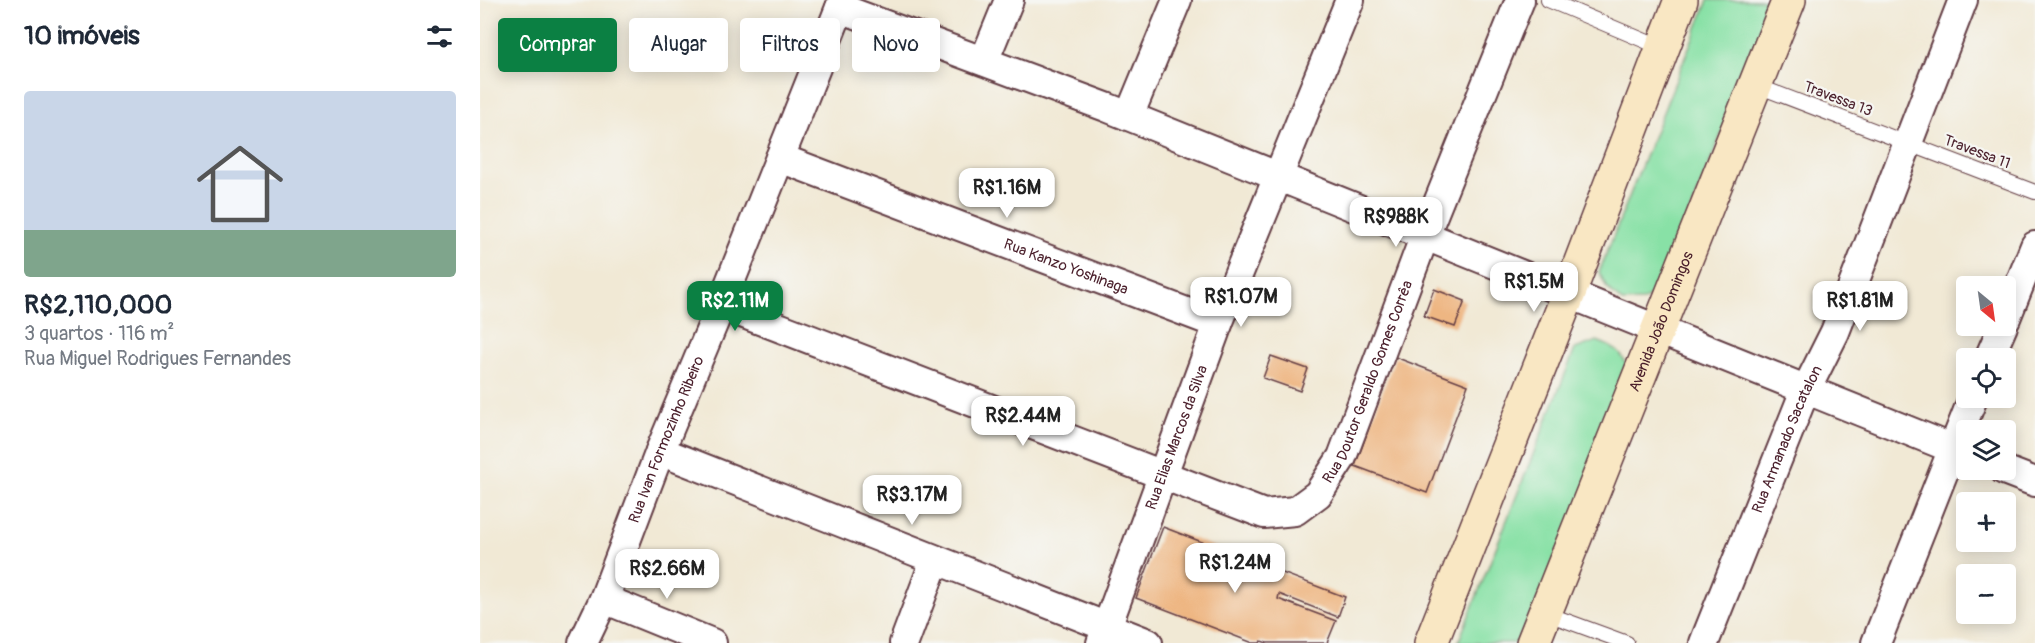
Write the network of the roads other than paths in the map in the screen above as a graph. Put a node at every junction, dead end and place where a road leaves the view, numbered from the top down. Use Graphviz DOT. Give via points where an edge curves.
graph roads {
  1 [pos="1009,0"];
  2 [pos="1178,0"];
  3 [pos="1350,0"];
  4 [pos="1520,0"];
  5 [pos="1548,0"];
  6 [pos="1681,0"];
  7 [pos="1789,0"];
  8 [pos="1964,0"];
  9 [pos="842,4"];
  10 [pos="1662,48"];
  11 [pos="984,61"];
  12 [pos="1755,85"];
  13 [pos="1129,116"];
  14 [pos="1908,144"];
  15 [pos="780,158"];
  16 [pos="1277,176"];
  17 [pos="2035,192"];
  18 [pos="1425,235"];
  19 [pos="2035,246"];
  20 [pos="1569,293"];
  21 [pos="2016,293"];
  22 [pos="721,305"];
  23 [pos="1218,324"];
  24 [pos="1658,329"];
  25 [pos="1808,390"];
  26 [pos="1956,450"];
  27 [pos="660,452"];
  28 [pos="1956,461"];
  29 [pos="2016,475"];
  30 [pos="1164,476"];
  31 [pos="2035,482"];
  32 [pos="935,560"];
  33 [pos="603,599"];
  34 [pos="1545,613"];
  35 [pos="1104,635"];
  36 [pos="583,643"];
  37 [pos="712,643"];
  38 [pos="904,643"];
  39 [pos="1148,643"];
  40 [pos="1431,643"];
  41 [pos="1533,643"];
  42 [pos="1627,643"];
  43 [pos="1704,643"];
  44 [pos="1876,643"];
  1 -- 11 [label="street"];
  2 -- 13 [label="street"];
  3 -- 16 [label="street, Rua Elias Marcos da Silva"];
  4 -- 18 [label="street, Rua Doutor Geraldo Gomes Corrêa"];
  5 -- 10 [label="lane"];
  6 -- 10 [label="street"];
  7 -- 12 [label="street, Avenida João Domingos"];
  8 -- 14 [label="street, Rua Armanado Sacatalon"];
  9 -- 11 [label="street"];
  9 -- 15 [label="street, Rua Ivan Formozinho Ribeiro"];
  10 -- 20 [label="street"];
  11 -- 13 [label="street"];
  12 -- 14 [label="lane, Travessa 13"];
  12 -- 24 [label="street, Avenida João Domingos"];
  13 -- 16 [label="street"];
  14 -- 17 [label="lane, Travessa 11"];
  14 -- 25 [label="street, Rua Armanado Sacatalon" via="1835,332"];
  15 -- 22 [label="street, Rua Ivan Formozinho Ribeiro"];
  15 -- 23 [label="street, Rua Kanzo Yoshinaga"];
  16 -- 18 [label="street"];
  16 -- 23 [label="street, Rua Elias Marcos da Silva"];
  18 -- 20 [label="street"];
  18 -- 30 [label="street, Rua Doutor Geraldo Gomes Corrêa" via="1342,457 1318,494 1295,511 1264,514"];
  19 -- 21 [label="street"];
  20 -- 24 [label="street"];
  20 -- 40 [label="street"];
  22 -- 27 [label="street, Rua Ivan Formozinho Ribeiro"];
  22 -- 30 [label="street"];
  23 -- 30 [label="street, Rua Elias Marcos da Silva"];
  24 -- 25 [label="street"];
  24 -- 34 [label="street, Avenida João Domingos"];
  25 -- 26 [label="street"];
  25 -- 43 [label="street, Rua Armanado Sacatalon"];
  27 -- 32 [label="street"];
  27 -- 33 [label="street, Rua Ivan Formozinho Ribeiro"];
  28 -- 44 [label="street"];
  29 -- 31 [label="street"];
  30 -- 35 [label="street, Rua Elias Marcos da Silva"];
  32 -- 35 [label="street"];
  32 -- 38 [label="street"];
  33 -- 36 [label="street, Rua Ivan Formozinho Ribeiro"];
  33 -- 37 [label="street"];
  34 -- 41 [label="street, Avenida João Domingos"];
  34 -- 42 [label="lane"];
  35 -- 39 [label="street"];
}
